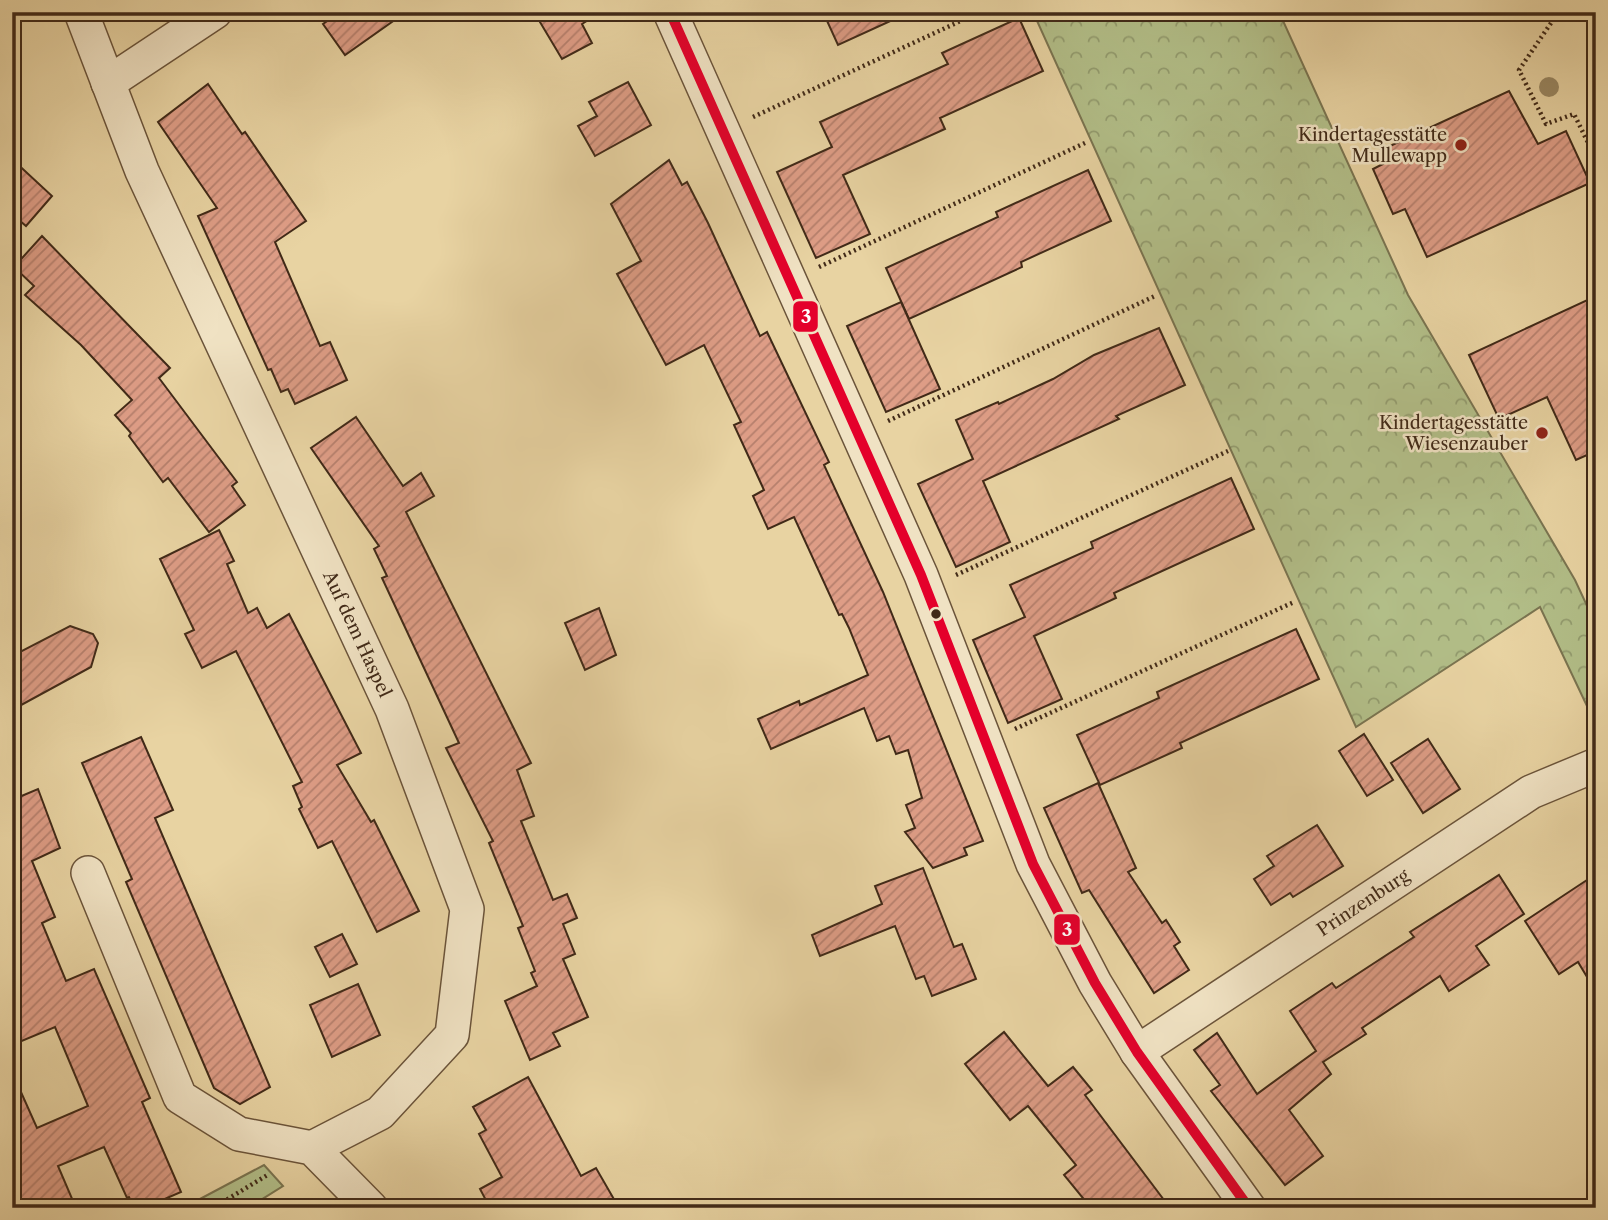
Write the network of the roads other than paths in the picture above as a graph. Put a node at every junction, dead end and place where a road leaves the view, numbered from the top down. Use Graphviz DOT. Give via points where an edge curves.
graph roads {
  1 [pos="80,12"];
  2 [pos="215,12"];
  3 [pos="670,12"];
  4 [pos="108,83"];
  5 [pos="1596,765"];
  6 [pos="88,873"];
  7 [pos="1137,1052"];
  8 [pos="312,1148"];
  9 [pos="371,1208"];
  10 [pos="1248,1208"];
  1 -- 4 [label="street, Auf dem Haspel"];
  2 -- 4 [label="street"];
  3 -- 7 [label="street" via="927,589 1033,864"];
  4 -- 8 [label="street, Auf dem Haspel" via="142,171 392,709 467,909 452,1035 380,1113"];
  5 -- 7 [label="street, Prinzenburg" via="1531,792"];
  6 -- 8 [label="street" via="180,1097 239,1134"];
  7 -- 10 [label="street"];
  8 -- 9 [label="street"];
}
